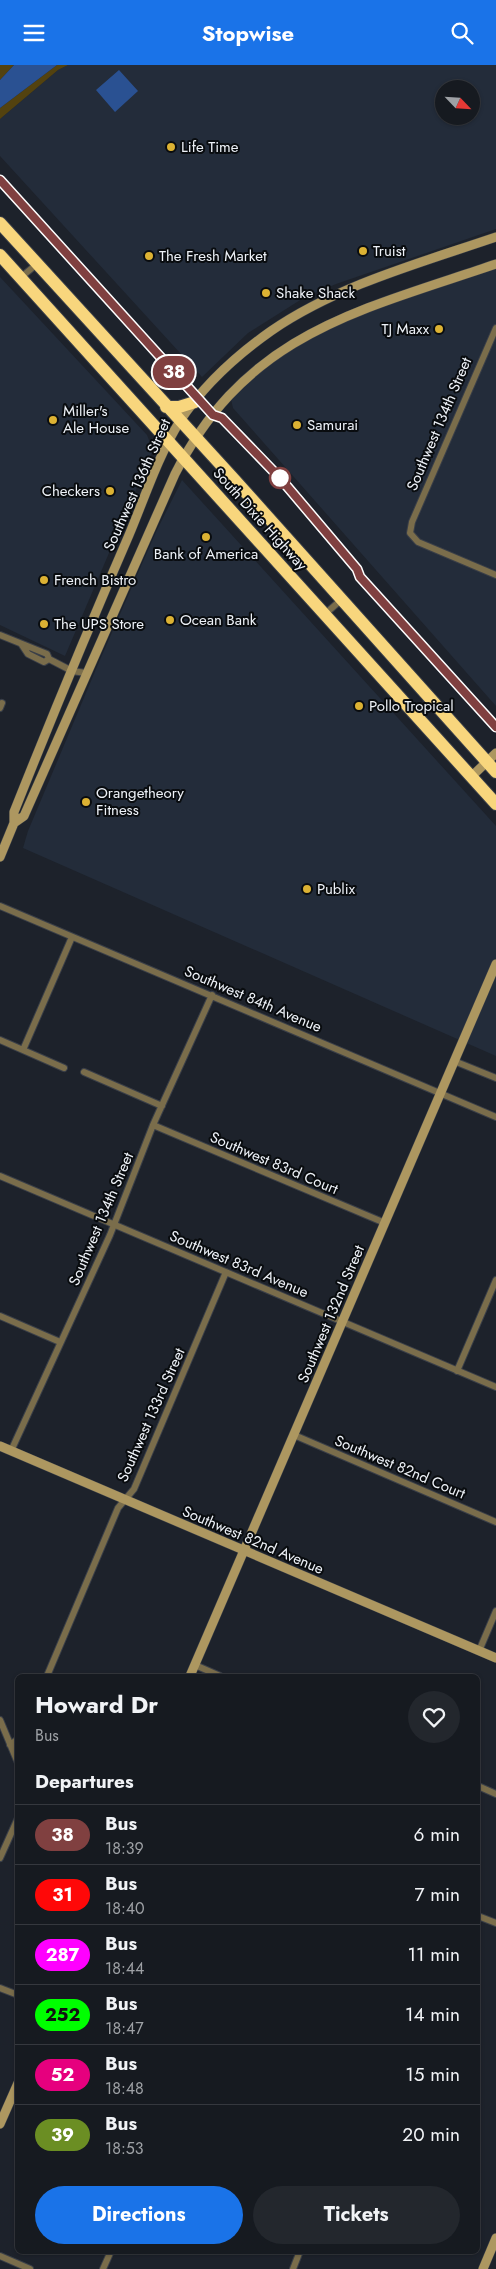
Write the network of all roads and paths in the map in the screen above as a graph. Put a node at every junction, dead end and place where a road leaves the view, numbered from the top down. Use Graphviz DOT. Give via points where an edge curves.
graph roads {
  1 [pos="0,223"];
  2 [pos="496,237"];
  3 [pos="0,255"];
  4 [pos="37,264"];
  5 [pos="496,264"];
  6 [pos="20,279"];
  7 [pos="496,327"];
  8 [pos="196,402"];
  9 [pos="166,407"];
  10 [pos="180,422"];
  11 [pos="195,438"];
  12 [pos="169,443"];
  13 [pos="183,459"];
  14 [pos="496,575"];
  15 [pos="342,600"];
  16 [pos="325,615"];
  17 [pos="0,635"];
  18 [pos="72,671"];
  19 [pos="86,673"];
  20 [pos="491,757"];
  21 [pos="496,772"];
  22 [pos="471,777"];
  23 [pos="496,804"];
  24 [pos="14,823"];
  25 [pos="0,853"];
  26 [pos="0,906"];
  27 [pos="72,937"];
  28 [pos="496,964"];
  29 [pos="212,995"];
  30 [pos="0,1040"];
  31 [pos="23,1050"];
  32 [pos="454,1061"];
  33 [pos="64,1068"];
  34 [pos="84,1072"];
  35 [pos="496,1078"];
  36 [pos="440,1093"];
  37 [pos="162,1106"];
  38 [pos="496,1117"];
  39 [pos="154,1125"];
  40 [pos="0,1176"];
  41 [pos="385,1223"];
  42 [pos="114,1224"];
  43 [pos="226,1272"];
  44 [pos="496,1281"];
  45 [pos="0,1316"];
  46 [pos="342,1322"];
  47 [pos="60,1342"];
  48 [pos="457,1371"];
  49 [pos="496,1387"];
  50 [pos="294,1435"];
  51 [pos="0,1446"];
  52 [pos="11,1451"];
  53 [pos="125,1500"];
  54 [pos="496,1522"];
  55 [pos="244,1551"];
  56 [pos="496,1611"];
  57 [pos="479,1651"];
  58 [pos="496,1658"];
  59 [pos="195,1665"];
  60 [pos="48,1674"];
  61 [pos="191,1674"];
  62 [pos="215,1674"];
  63 [pos="0,1719"];
  64 [pos="15,1741"];
  65 [pos="10,1745"];
  66 [pos="15,1756"];
  67 [pos="480,1787"];
  68 [pos="496,1794"];
  69 [pos="15,1825"];
  70 [pos="0,1858"];
  71 [pos="480,1917"];
  72 [pos="496,1923"];
  73 [pos="0,1988"];
  74 [pos="15,1994"];
  75 [pos="15,2090"];
  76 [pos="0,2124"];
  77 [pos="496,2238"];
  78 [pos="110,2254"];
  79 [pos="299,2254"];
  80 [pos="0,2256"];
  81 [pos="30,2269"];
  82 [pos="103,2269"];
  83 [pos="293,2269"];
  84 [pos="483,2269"];
  1 -- 4 [label="highway, South Dixie Highway"];
  2 -- 8 [label="street, Southwest 136th Street" via="348,289 312,307 272,331 238,357"];
  3 -- 6 [label="highway, South Dixie Highway"];
  4 -- 6 [label="street"];
  4 -- 9 [label="highway, South Dixie Highway"];
  5 -- 11 [label="street, Southwest 136th Street" via="362,310 284,348 248,377"];
  6 -- 12 [label="highway, South Dixie Highway"];
  7 -- 14 [label="street, Southwest 134th Street" via="412,521 410,533 418,541"];
  8 -- 9 [label="highway"];
  8 -- 10 [label="street, Southwest 136th Street"];
  9 -- 10 [label="highway, South Dixie Highway"];
  10 -- 11 [label="highway, South Dixie Highway"];
  10 -- 12 [label="street, Southwest 136th Street"];
  11 -- 13 [label="street, Southwest 136th Street"];
  11 -- 15 [label="highway, South Dixie Highway"];
  12 -- 13 [label="highway, South Dixie Highway"];
  12 -- 18 [label="street, Southwest 136th Street"];
  13 -- 16 [label="highway, South Dixie Highway"];
  13 -- 19 [label="street, Southwest 136th Street"];
  15 -- 16 [label="street"];
  15 -- 20 [label="highway, South Dixie Highway"];
  16 -- 22 [label="highway, South Dixie Highway"];
  17 -- 18 [label="street" via="22,645 28,654 44,662 48,659"];
  18 -- 19 [label="street"];
  18 -- 24 [label="street, Southwest 136th Street" via="14,813"];
  19 -- 24 [label="street, Southwest 136th Street" via="24,816"];
  20 -- 21 [label="highway, South Dixie Highway"];
  20 -- 22 [label="street"];
  22 -- 23 [label="highway, South Dixie Highway"];
  24 -- 25 [label="street, Southwest 136th Street"];
  26 -- 27 [label="street, Southwest 84th Avenue"];
  27 -- 29 [label="street, Southwest 84th Avenue"];
  27 -- 31 [label="street"];
  28 -- 32 [label="street, Southwest 132nd Street"];
  29 -- 36 [label="street, Southwest 84th Avenue"];
  29 -- 37 [label="street, Southwest 134th Street"];
  30 -- 31 [label="street"];
  31 -- 33 [label="street"];
  32 -- 35 [label="street"];
  32 -- 36 [label="street, Southwest 132nd Street"];
  34 -- 37 [label="street"];
  36 -- 38 [label="street, Southwest 84th Avenue"];
  36 -- 41 [label="street, Southwest 132nd Street"];
  37 -- 39 [label="street, Southwest 134th Street"];
  39 -- 41 [label="street, Southwest 83rd Court"];
  39 -- 42 [label="street, Southwest 134th Street"];
  40 -- 42 [label="street, Southwest 83rd Avenue"];
  41 -- 46 [label="street, Southwest 132nd Street"];
  42 -- 43 [label="street, Southwest 83rd Avenue"];
  42 -- 47 [label="street, Southwest 134th Street"];
  43 -- 46 [label="street, Southwest 83rd Avenue"];
  43 -- 53 [label="street, Southwest 133rd Street" via="134,1489"];
  44 -- 48 [label="street"];
  45 -- 47 [label="street"];
  46 -- 48 [label="street, Southwest 83rd Avenue"];
  46 -- 50 [label="street, Southwest 132nd Street"];
  47 -- 52 [label="street, Southwest 134th Street"];
  48 -- 49 [label="street, Southwest 83rd Avenue"];
  50 -- 54 [label="street, Southwest 82nd Court"];
  50 -- 55 [label="street, Southwest 132nd Street"];
  51 -- 52 [label="street, Southwest 82nd Avenue"];
  52 -- 53 [label="street, Southwest 82nd Avenue"];
  53 -- 55 [label="street, Southwest 82nd Avenue"];
  53 -- 60 [label="street, Southwest 133rd Street" via="118,1508"];
  55 -- 57 [label="street, Southwest 82nd Avenue"];
  55 -- 59 [label="street, Southwest 132nd Street"];
  56 -- 57 [label="street"];
  57 -- 58 [label="street, Southwest 82nd Avenue"];
  59 -- 61 [label="street, Southwest 132nd Street"];
  59 -- 62 [label="street"];
  63 -- 65 [label="street"];
  64 -- 65 [label="street"];
  65 -- 66 [label="street"];
  67 -- 68 [label="street"];
  69 -- 70 [label="street"];
  71 -- 72 [label="street"];
  73 -- 74 [label="street"];
  75 -- 76 [label="street"];
  77 -- 84 [label="street"];
  78 -- 82 [label="street"];
  79 -- 83 [label="street"];
  80 -- 81 [label="street"];
}
